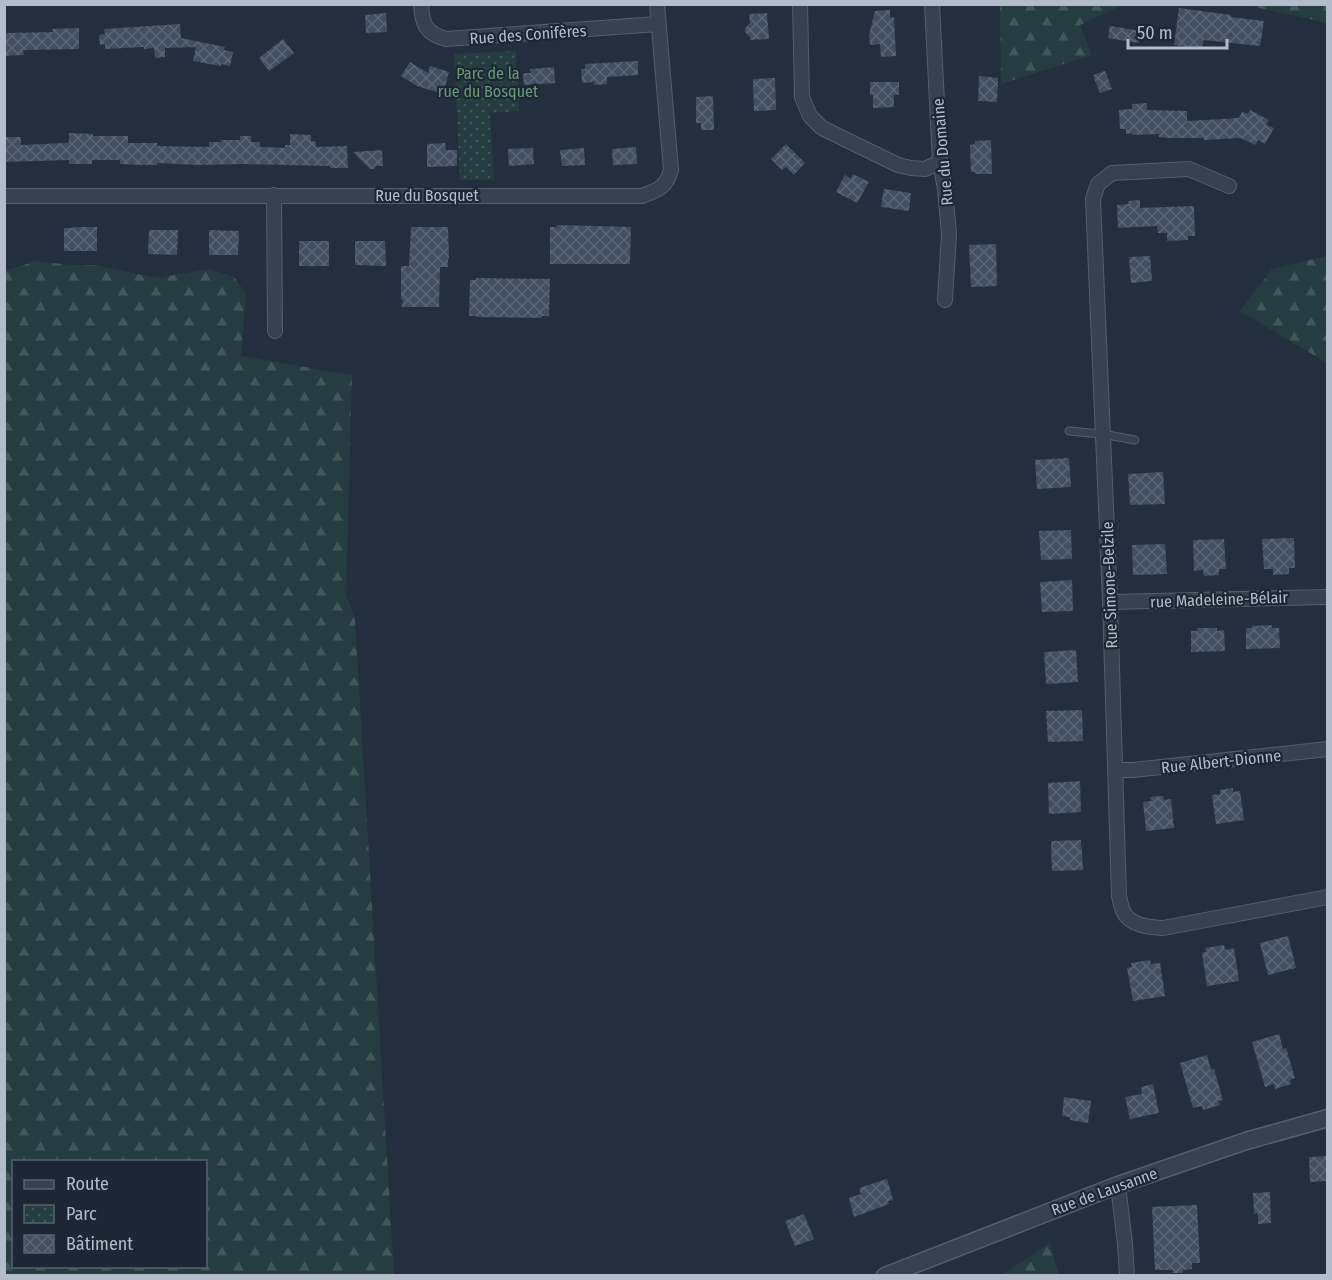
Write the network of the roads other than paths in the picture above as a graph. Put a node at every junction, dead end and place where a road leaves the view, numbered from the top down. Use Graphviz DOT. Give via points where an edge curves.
graph roads {
  1 [pos="421,4"];
  2 [pos="657,4"];
  3 [pos="800,4"];
  4 [pos="932,4"];
  5 [pos="658,24"];
  6 [pos="940,162"];
  7 [pos="1229,186"];
  8 [pos="274,195"];
  9 [pos="4,196"];
  10 [pos="945,300"];
  11 [pos="275,331"];
  12 [pos="1069,431"];
  13 [pos="1102,434"];
  14 [pos="1135,440"];
  15 [pos="1328,597"];
  16 [pos="1110,602"];
  17 [pos="1328,749"];
  18 [pos="1115,770"];
  19 [pos="1328,897"];
  20 [pos="1328,1118"];
  21 [pos="1118,1185"];
  22 [pos="885,1275"];
  23 [pos="1126,1275"];
  1 -- 5 [label="street, Rue des Conifères" via="422,19 429,31 446,39"];
  2 -- 5 [label="street, Rue du Bosquet"];
  3 -- 6 [label="street" via="802,98 810,116 822,128 898,165 925,169"];
  4 -- 6 [label="street, Rue du Domaine"];
  5 -- 8 [label="street, Rue du Bosquet" via="671,170 668,181 653,192 642,196"];
  6 -- 10 [label="street, Rue du Domaine" via="949,234"];
  7 -- 13 [label="street, Rue Simone-Belzile" via="1189,169 1112,173 1098,184 1093,199"];
  8 -- 9 [label="street, Rue du Bosquet"];
  8 -- 11 [label="street"];
  12 -- 13 [label="lane"];
  13 -- 14 [label="lane"];
  13 -- 16 [label="street, Rue Simone-Belzile"];
  15 -- 16 [label="street, rue Madeleine-Bélair"];
  16 -- 18 [label="street, Rue Simone-Belzile"];
  17 -- 18 [label="street, Rue Albert-Dionne"];
  18 -- 19 [label="street, Rue Simone-Belzile" via="1119,896 1123,912 1141,926 1163,928"];
  20 -- 21 [label="street, Rue de Lausanne" via="1246,1141"];
  21 -- 22 [label="street, Rue de Lausanne"];
  21 -- 23 [label="street"];
}
